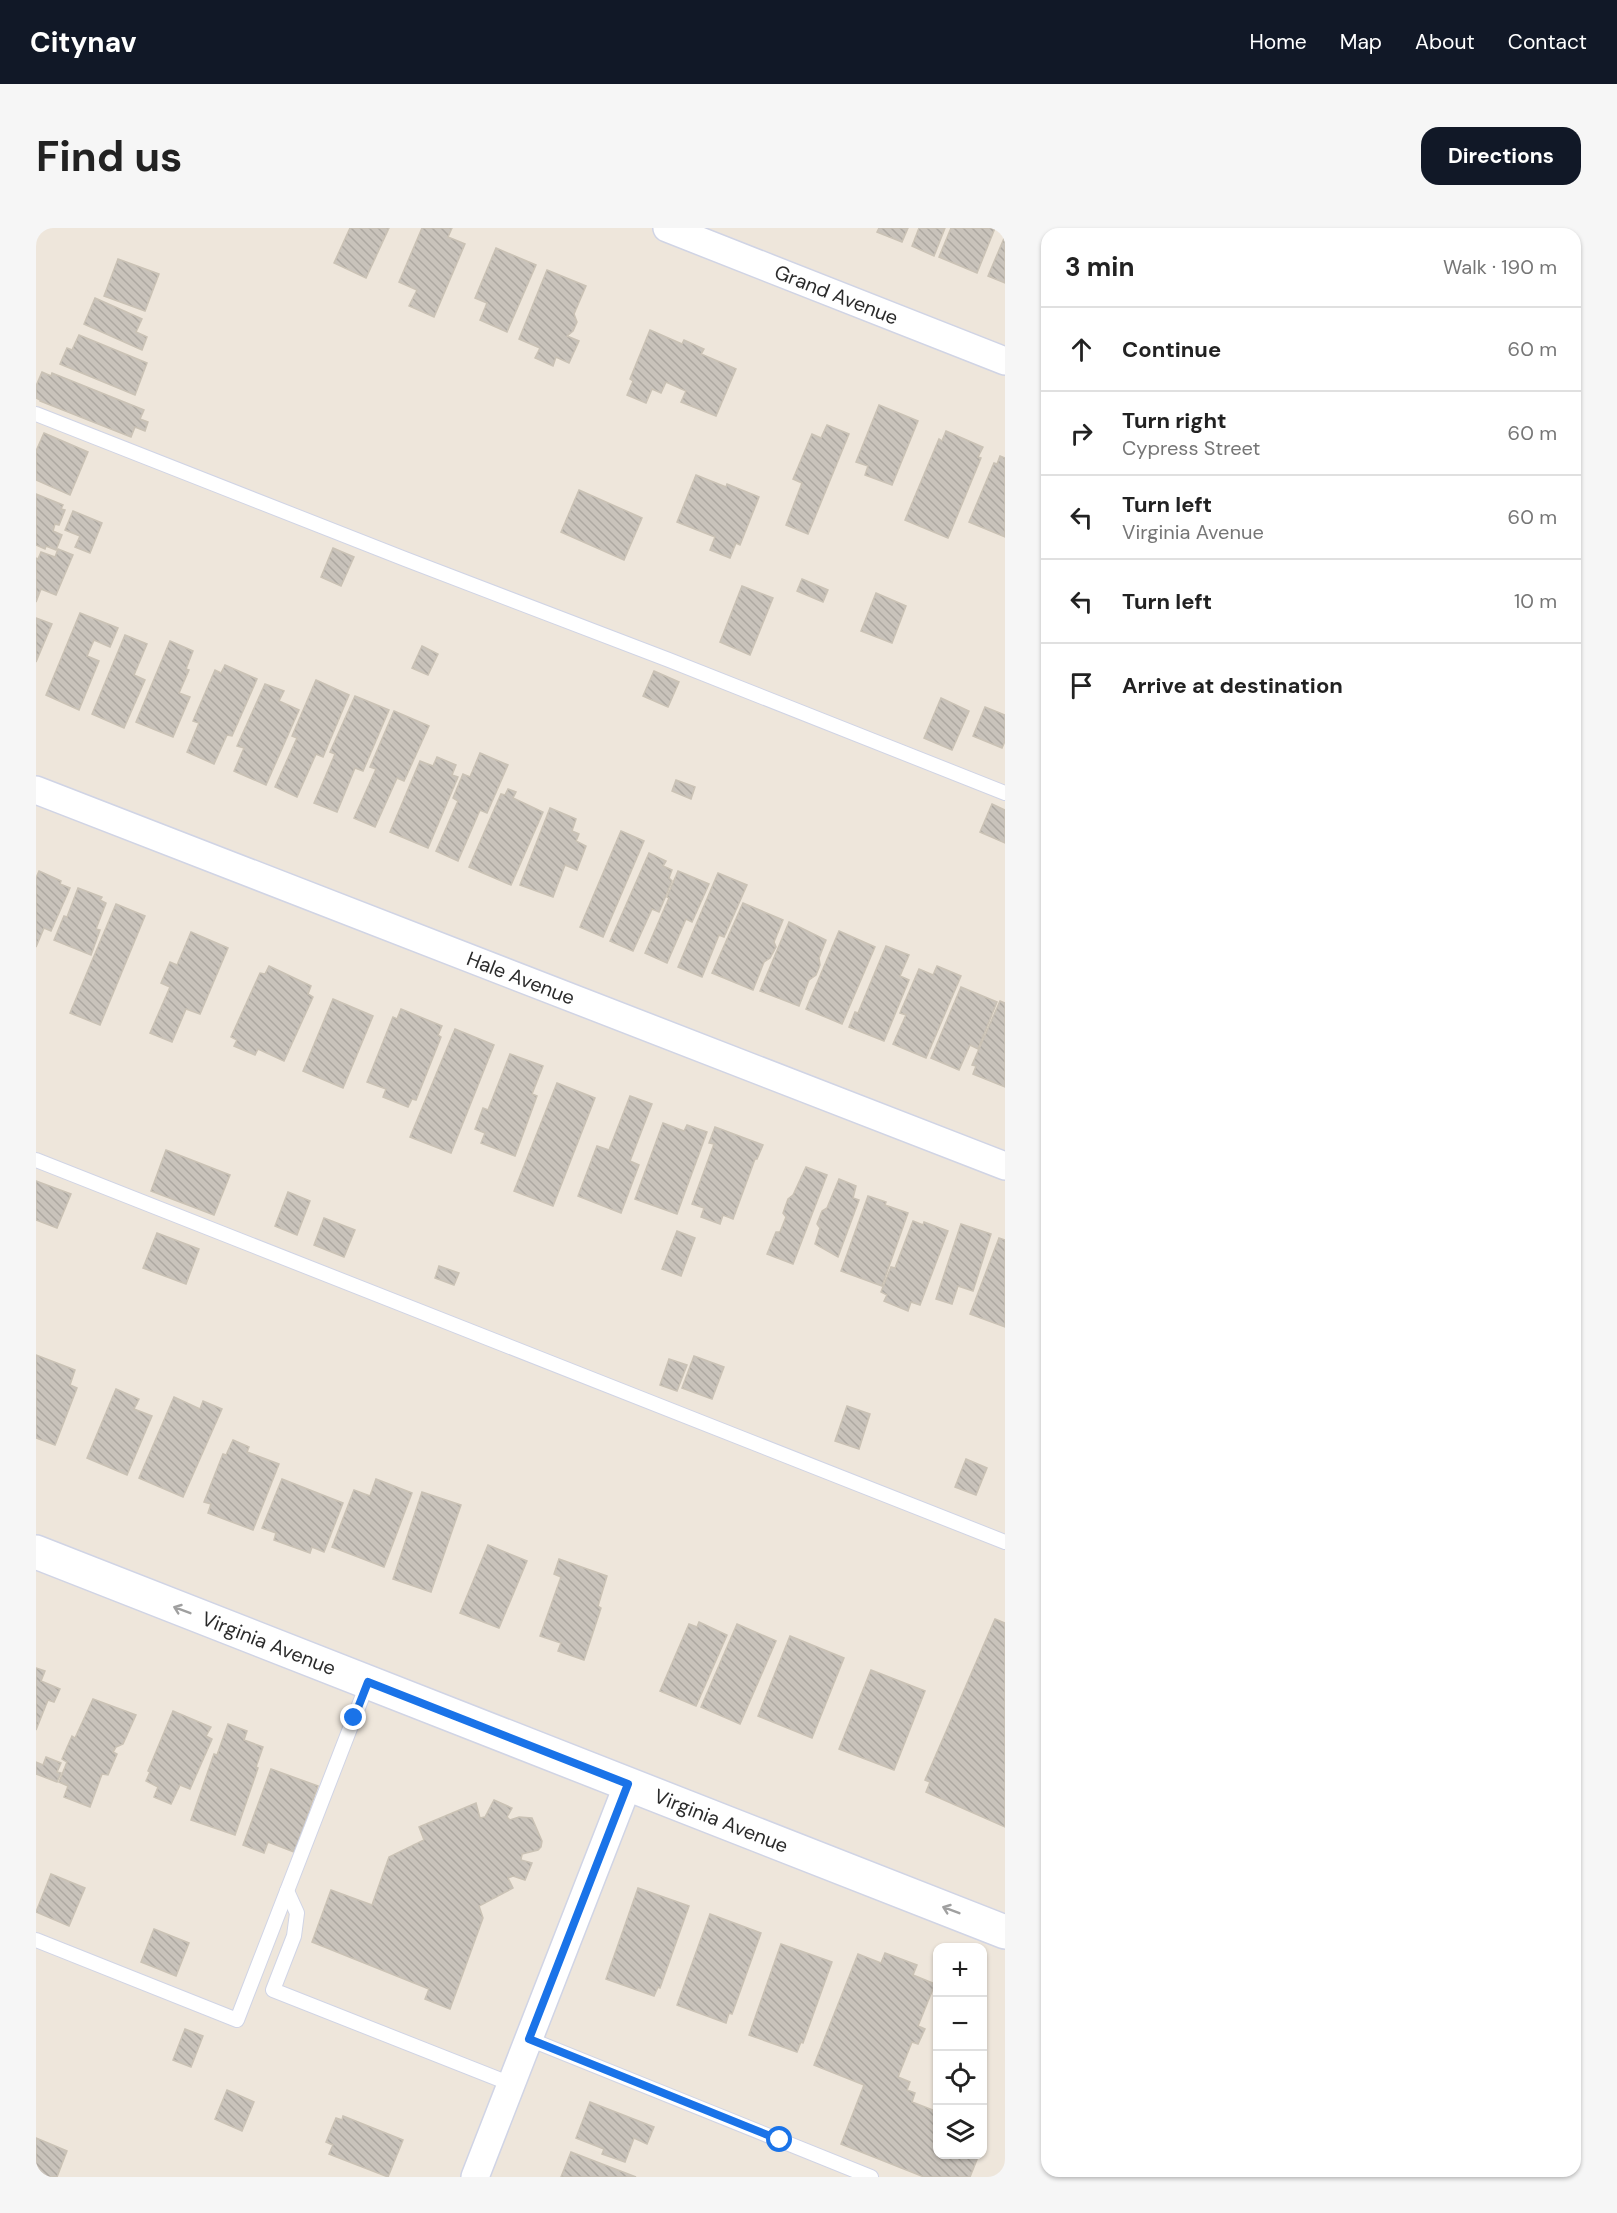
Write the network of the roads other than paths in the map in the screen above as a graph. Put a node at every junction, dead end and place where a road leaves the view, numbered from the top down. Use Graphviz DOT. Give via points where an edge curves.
graph roads {
  1 [pos="667,228"];
  2 [pos="1005,361"];
  3 [pos="36,414"];
  4 [pos="36,790"];
  5 [pos="1005,794"];
  6 [pos="36,1160"];
  7 [pos="1005,1166"];
  8 [pos="1005,1542"];
  9 [pos="36,1552"];
  10 [pos="368,1682"];
  11 [pos="628,1784"];
  12 [pos="287,1891"];
  13 [pos="1005,1932"];
  14 [pos="36,1940"];
  15 [pos="529,2039"];
  16 [pos="511,2084"];
  17 [pos="475,2177"];
  18 [pos="871,2177"];
  1 -- 2 [label="street, Grand Avenue"];
  3 -- 5 [label="lane"];
  4 -- 7 [label="street, Hale Avenue"];
  6 -- 8 [label="lane"];
  10 -- 9 [label="main road, Virginia Avenue, one-way"];
  10 -- 11 [label="main road, Virginia Avenue"];
  10 -- 12 [label="lane"];
  13 -- 11 [label="main road, Virginia Avenue, one-way"];
  11 -- 15 [label="street"];
  12 -- 14 [label="lane" via="237,2020"];
  12 -- 16 [label="lane" via="297,1913 294,1935 273,1990"];
  15 -- 16 [label="street"];
  15 -- 18 [label="lane"];
  16 -- 17 [label="street"];
}
